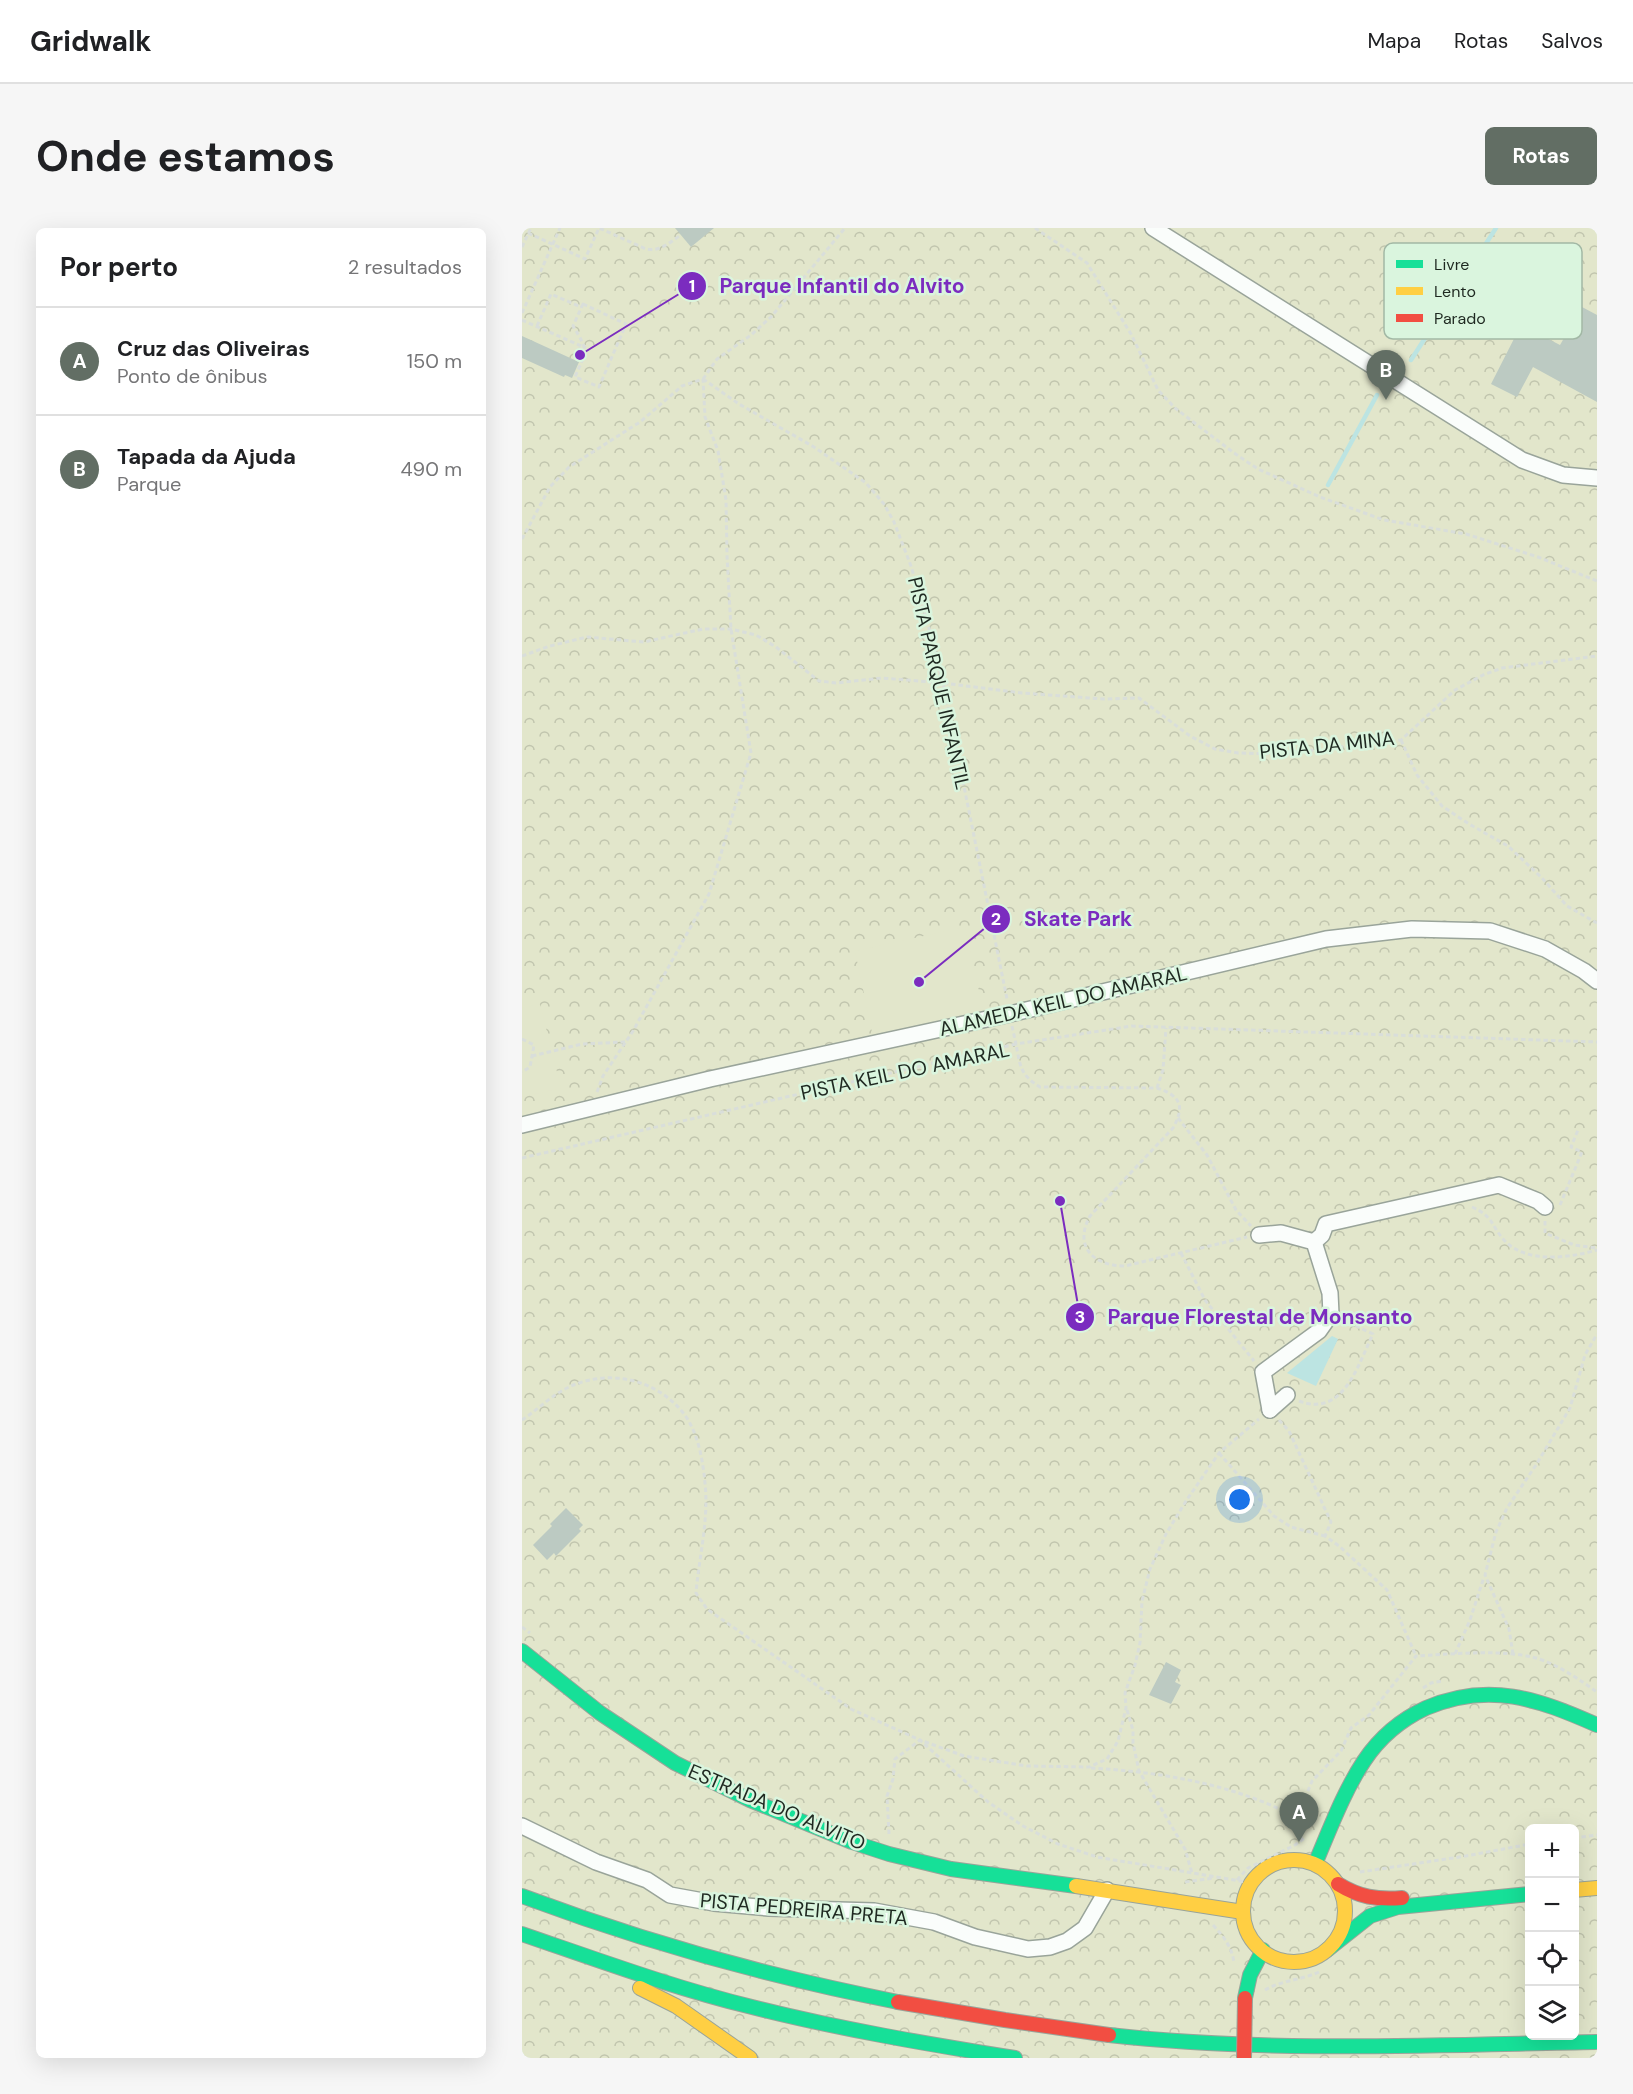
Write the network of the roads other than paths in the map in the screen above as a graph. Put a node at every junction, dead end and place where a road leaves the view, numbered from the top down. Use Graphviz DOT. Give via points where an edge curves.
graph roads {
  1 [pos="1153,228"];
  2 [pos="1597,478"];
  3 [pos="1597,981"];
  4 [pos="522,1125"];
  5 [pos="1545,1207"];
  6 [pos="1259,1235"];
  7 [pos="1314,1242"];
  8 [pos="1287,1395"];
  9 [pos="522,1650"];
  10 [pos="1597,1725"];
  11 [pos="522,1826"];
  12 [pos="1315,1864"];
  13 [pos="1597,1881"];
  14 [pos="1579,1883"];
  15 [pos="1338,1884"];
  16 [pos="1525,1887"];
  17 [pos="1597,1888"];
  18 [pos="1107,1890"];
  19 [pos="1579,1890"];
  20 [pos="1525,1894"];
  21 [pos="522,1896"];
  22 [pos="1243,1912"];
  23 [pos="522,1934"];
  24 [pos="566,1950"];
  25 [pos="1263,1950"];
  26 [pos="1327,1950"];
  27 [pos="1594,2040"];
  28 [pos="750,2058"];
  29 [pos="1015,2058"];
  30 [pos="1244,2058"];
  1 -- 2 [label="street" via="1522,460 1563,475"];
  3 -- 4 [label="street, ALAMEDA KEIL DO AMARAL" via="1545,949 1490,931 1412,929 1326,939"];
  5 -- 7 [label="street" via="1499,1185 1326,1224"];
  6 -- 7 [label="street" via="1281,1233"];
  7 -- 8 [label="street" via="1330,1293 1331,1314 1318,1331 1263,1372 1270,1410"];
  9 -- 18 [label="main road, ESTRADA DO ALVITO" via="600,1713 660,1754 804,1823 889,1854 951,1869"];
  10 -- 12 [label="main road" via="1527,1697 1468,1694 1438,1702 1407,1719 1375,1746 1350,1785"];
  11 -- 18 [label="street, PISTA PEDREIRA PRETA" via="596,1863 647,1880 670,1895 736,1905 874,1911 934,1922 975,1937 1028,1949 1067,1941 1085,1928"];
  12 -- 15 [label="main road"];
  12 -- 22 [label="main road" via="1295,1860 1275,1863 1251,1883"];
  13 -- 14 [label="main road"];
  15 -- 16 [label="main road" via="1366,1899"];
  15 -- 26 [label="main road" via="1345,1904 1344,1924"];
  17 -- 19 [label="main road"];
  18 -- 22 [label="main road, ESTRADA DO ALVITO"];
  20 -- 26 [label="main road" via="1398,1907 1370,1916"];
  21 -- 27 [label="main road" via="671,1949 756,1972 909,2005 1063,2030 1206,2042 1386,2046"];
  22 -- 25 [label="main road" via="1251,1937"];
  23 -- 24 [label="main road"];
  24 -- 28 [label="main road" via="676,2006"];
  24 -- 29 [label="main road" via="751,2007 901,2040"];
  25 -- 26 [label="main road" via="1280,1959 1300,1961"];
  25 -- 30 [label="main road, bridge" via="1252,1969 1245,1998"];
}
